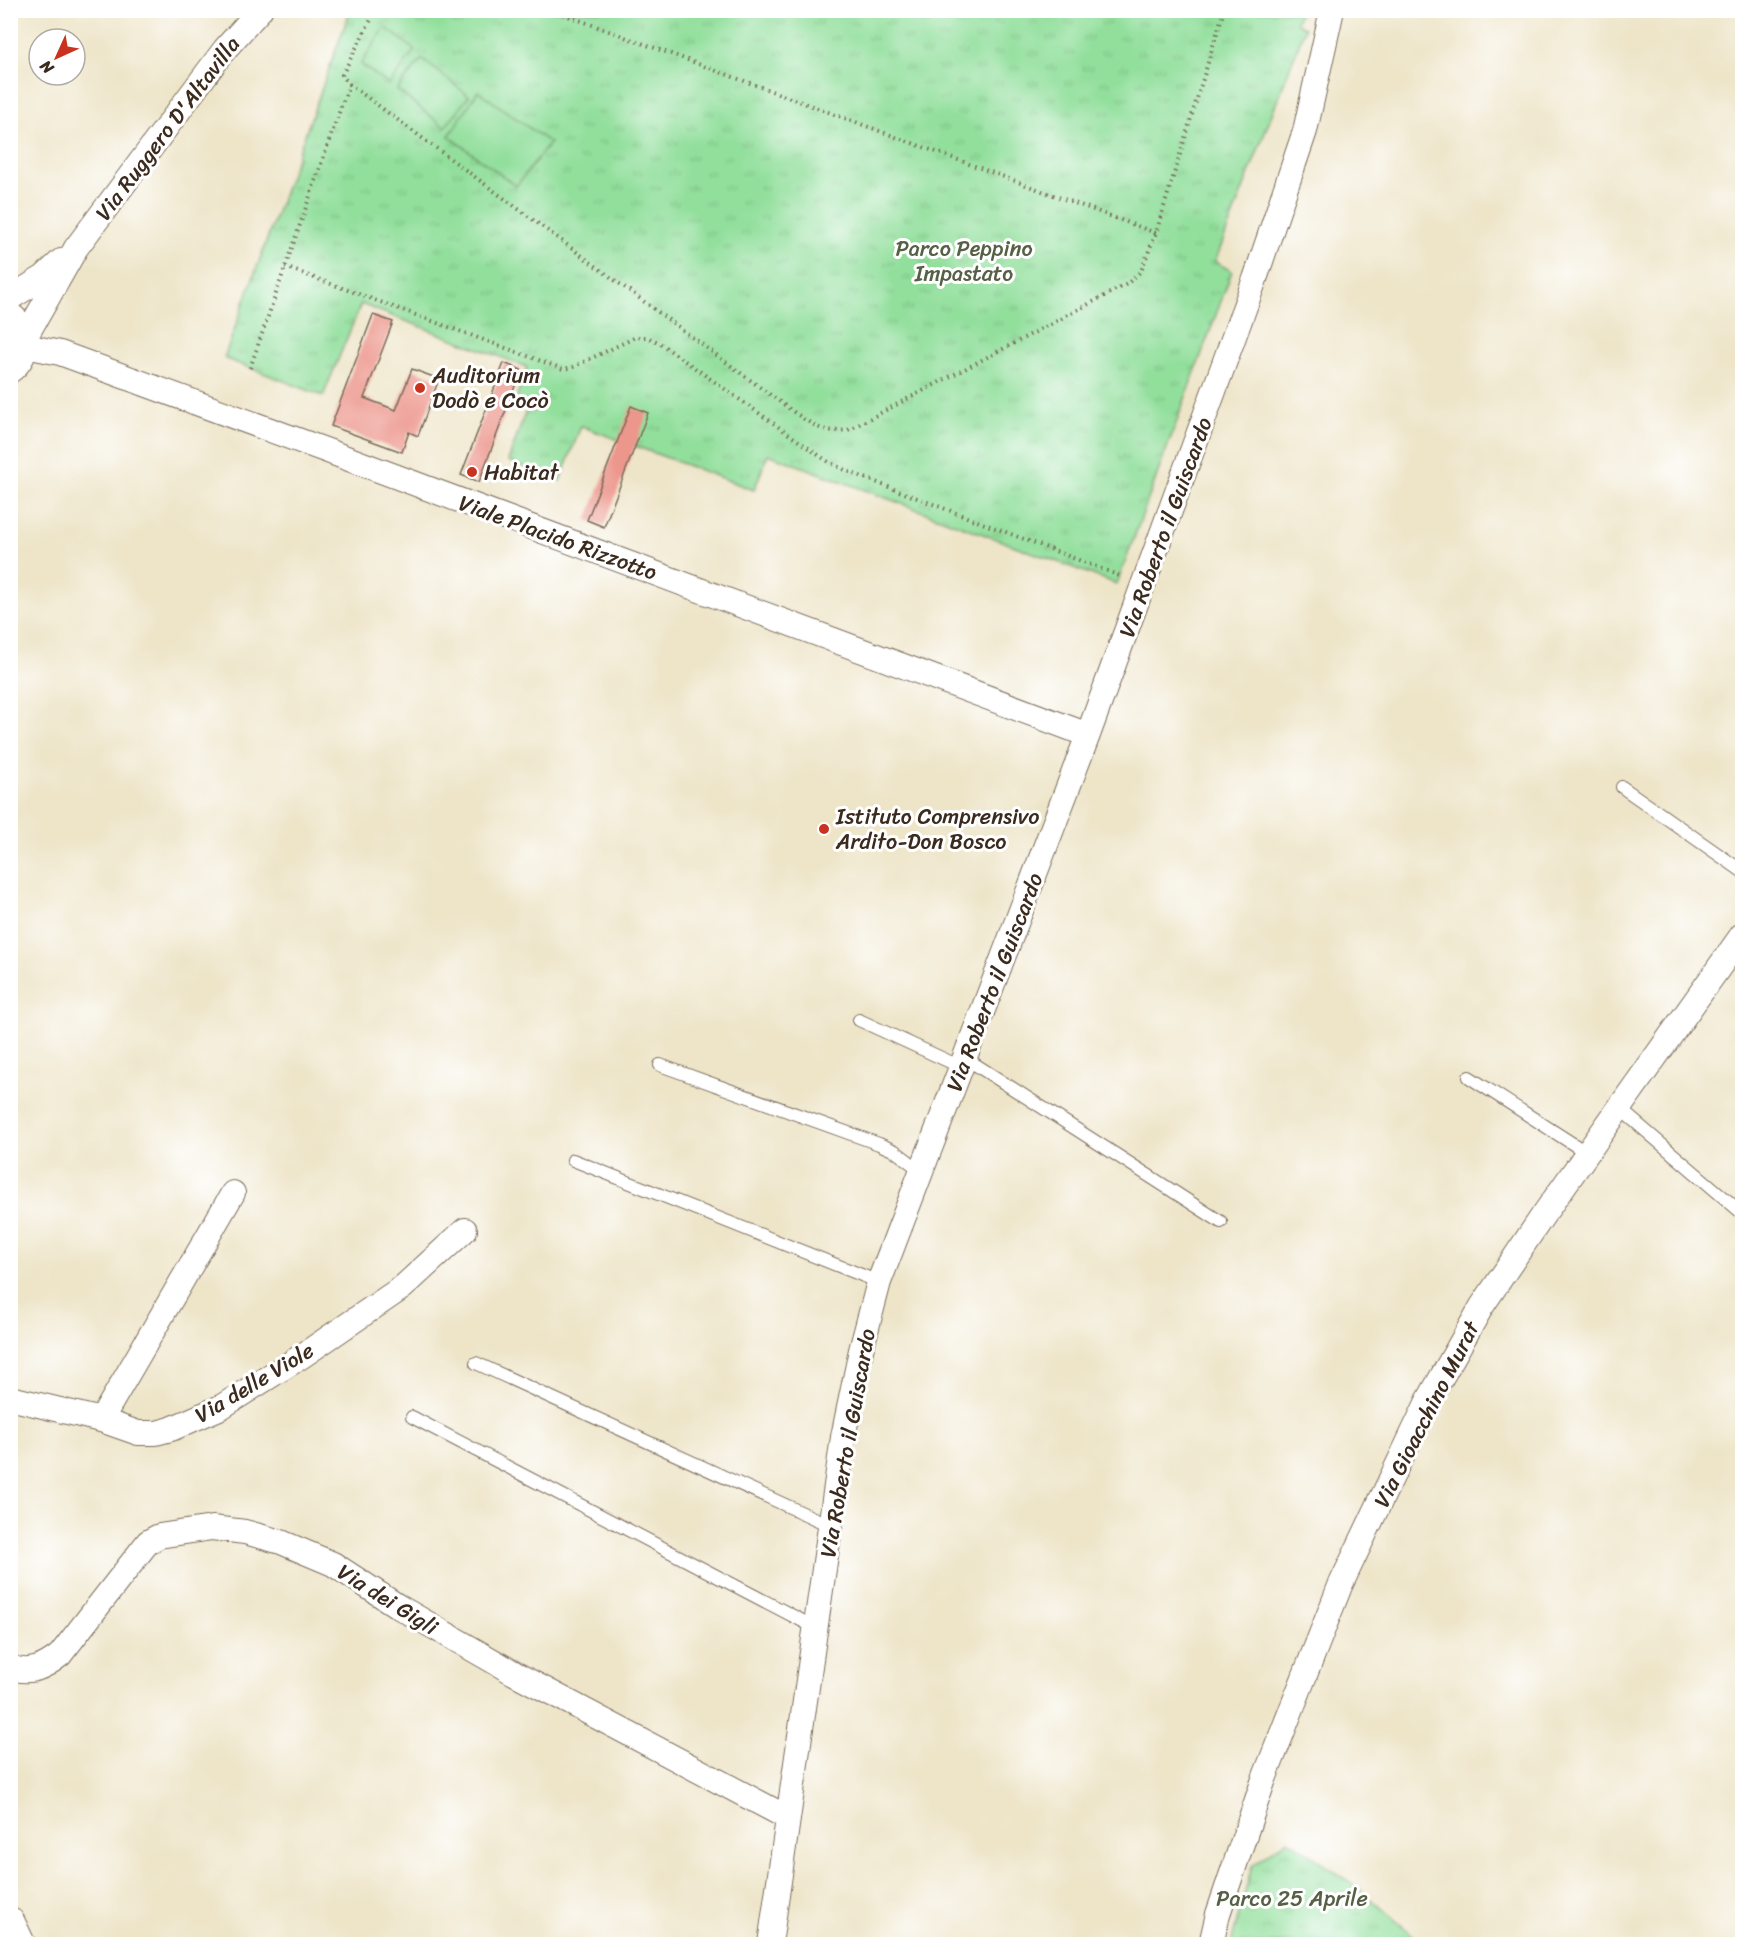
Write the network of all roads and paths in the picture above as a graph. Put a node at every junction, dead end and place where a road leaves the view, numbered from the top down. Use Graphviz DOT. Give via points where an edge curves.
graph roads {
  1 [pos="260,10"];
  2 [pos="375,10"];
  3 [pos="552,10"];
  4 [pos="1224,10"];
  5 [pos="1332,10"];
  6 [pos="349,84"];
  7 [pos="1156,233"];
  8 [pos="76,248"];
  9 [pos="285,267"];
  10 [pos="10,298"];
  11 [pos="10,314"];
  12 [pos="26,341"];
  13 [pos="250,368"];
  14 [pos="10,371"];
  15 [pos="1120,576"];
  16 [pos="1088,735"];
  17 [pos="1622,787"];
  18 [pos="1743,872"];
  19 [pos="1743,935"];
  20 [pos="859,1020"];
  21 [pos="963,1062"];
  22 [pos="660,1065"];
  23 [pos="1469,1077"];
  24 [pos="1618,1108"];
  25 [pos="1587,1153"];
  26 [pos="573,1160"];
  27 [pos="921,1170"];
  28 [pos="233,1193"];
  29 [pos="1743,1213"];
  30 [pos="1221,1222"];
  31 [pos="465,1230"];
  32 [pos="879,1282"];
  33 [pos="476,1363"];
  34 [pos="10,1398"];
  35 [pos="412,1417"];
  36 [pos="101,1420"];
  37 [pos="831,1526"];
  38 [pos="816,1628"];
  39 [pos="10,1667"];
  40 [pos="788,1818"];
  41 [pos="10,1923"];
  42 [pos="20,1944"];
  43 [pos="770,1944"];
  44 [pos="1211,1944"];
  1 -- 8 [label="street, Via Ruggero D'Altavilla" via="225,50"];
  2 -- 6 [label="path" via="342,75"];
  3 -- 7 [label="path"];
  4 -- 7 [label="path"];
  5 -- 16 [label="street, Via Roberto il Guiscardo" via="1305,131 1256,279"];
  6 -- 7 [label="path" via="795,413 830,432 848,430 1127,284 1140,271"];
  6 -- 9 [label="path"];
  8 -- 10 [label="street, Via Ruggero D'Altavilla" via="44,277"];
  8 -- 12 [label="street, Via Ruggero D'Altavilla"];
  9 -- 13 [label="path"];
  9 -- 15 [label="path" via="563,369 636,337 647,337 827,461"];
  11 -- 12 [label="street" via="22,327"];
  12 -- 14 [label="street, Via Ruggero D'Altavilla" via="23,357"];
  12 -- 16 [label="street, Viale Placido Rizzotto"];
  16 -- 21 [label="street, Via Roberto il Guiscardo"];
  17 -- 18 [label="lane"];
  19 -- 24 [label="street, Via Gioacchino Murat"];
  20 -- 21 [label="lane"];
  21 -- 27 [label="street, Via Roberto il Guiscardo"];
  21 -- 30 [label="lane"];
  22 -- 27 [label="lane" via="895,1151"];
  23 -- 25 [label="lane"];
  24 -- 25 [label="street, Via Gioacchino Murat"];
  24 -- 29 [label="lane"];
  25 -- 44 [label="street, Via Gioacchino Murat" via="1482,1306 1428,1401 1345,1576 1264,1779"];
  26 -- 32 [label="lane"];
  27 -- 32 [label="street, Via Roberto il Guiscardo"];
  28 -- 36 [label="street"];
  31 -- 36 [label="street, Via delle Viole" via="403,1287 221,1407 156,1433 138,1433"];
  32 -- 37 [label="street, Via Roberto il Guiscardo" via="843,1437"];
  33 -- 37 [label="lane"];
  34 -- 36 [label="street, Via delle Viole"];
  35 -- 38 [label="lane"];
  37 -- 38 [label="street, Via Roberto il Guiscardo"];
  38 -- 40 [label="street, Via Roberto il Guiscardo"];
  39 -- 40 [label="street, Via dei Gigli" via="33,1671 60,1655 148,1542 159,1536 212,1528 245,1532 333,1564 514,1674"];
  40 -- 43 [label="street, Via Roberto il Guiscardo"];
  41 -- 42 [label="street"];
}
